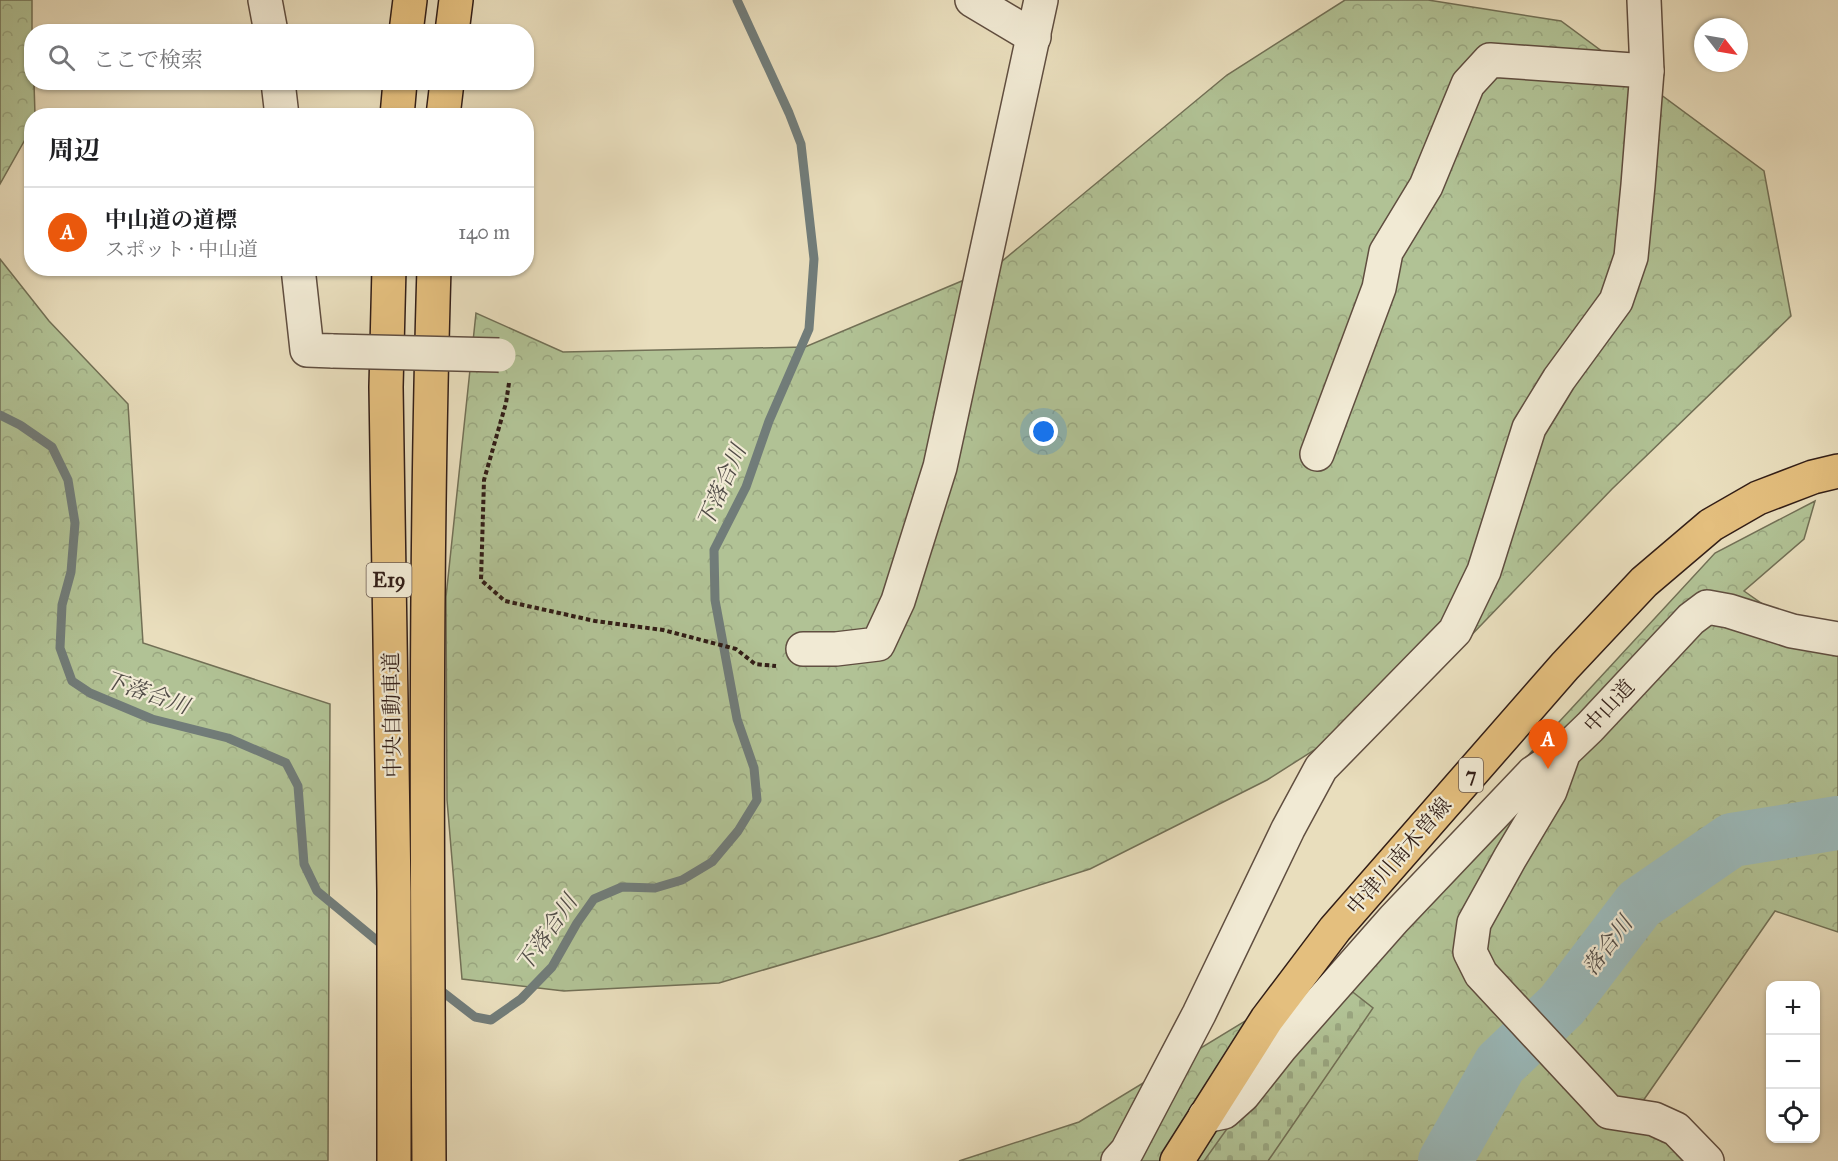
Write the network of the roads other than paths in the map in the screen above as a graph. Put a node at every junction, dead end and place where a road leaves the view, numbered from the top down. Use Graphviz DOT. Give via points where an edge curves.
graph roads {
  1 [pos="265,0"];
  2 [pos="410,0"];
  3 [pos="456,0"];
  4 [pos="972,0"];
  5 [pos="1041,0"];
  6 [pos="1644,0"];
  7 [pos="270,24"];
  8 [pos="407,24"];
  9 [pos="453,24"];
  10 [pos="1034,37"];
  11 [pos="1647,71"];
  12 [pos="279,90"];
  13 [pos="399,90"];
  14 [pos="446,90"];
  15 [pos="281,108"];
  16 [pos="398,108"];
  17 [pos="444,108"];
  18 [pos="299,276"];
  19 [pos="388,276"];
  20 [pos="434,276"];
  21 [pos="499,355"];
  22 [pos="1317,454"];
  23 [pos="1838,471"];
  24 [pos="1838,639"];
  25 [pos="803,649"];
  26 [pos="1564,752"];
  27 [pos="1205,1116"];
  28 [pos="394,1161"];
  29 [pos="429,1161"];
  30 [pos="1118,1161"];
  31 [pos="1177,1161"];
  32 [pos="1707,1161"];
  1 -- 7 [label="street"];
  2 -- 8 [label="main road"];
  3 -- 9 [label="main road"];
  4 -- 10 [label="street"];
  5 -- 10 [label="street"];
  6 -- 11 [label="street"];
  10 -- 25 [label="street" via="940,467 897,601 878,644"];
  11 -- 22 [label="street" via="1490,60 1468,84 1426,186 1386,252 1379,288"];
  11 -- 30 [label="street" via="1631,256 1616,301 1529,428 1484,571 1455,631 1321,768 1199,1014 1127,1151"];
  12 -- 15 [label="street"];
  13 -- 16 [label="main road"];
  14 -- 17 [label="main road"];
  18 -- 21 [label="street, bridge" via="307,350"];
  19 -- 28 [label="main road, 中央自動車道 / E19"];
  20 -- 29 [label="main road, 中央自動車道 / E19" via="427,886"];
  23 -- 27 [label="main road, 中津川南木曽線 / 7" via="1758,498 1711,525 1644,582 1565,666 1335,929 1267,1019"];
  24 -- 26 [label="street, 中山道" via="1792,631 1707,607"];
  26 -- 27 [label="street" via="1533,773 1394,919 1243,1095 1224,1112"];
  26 -- 32 [label="street, 中山道" via="1550,791 1474,923 1470,952 1481,974 1609,1112 1654,1119 1676,1130"];
  27 -- 31 [label="main road, 中津川南木曽線 / 7"];
}
